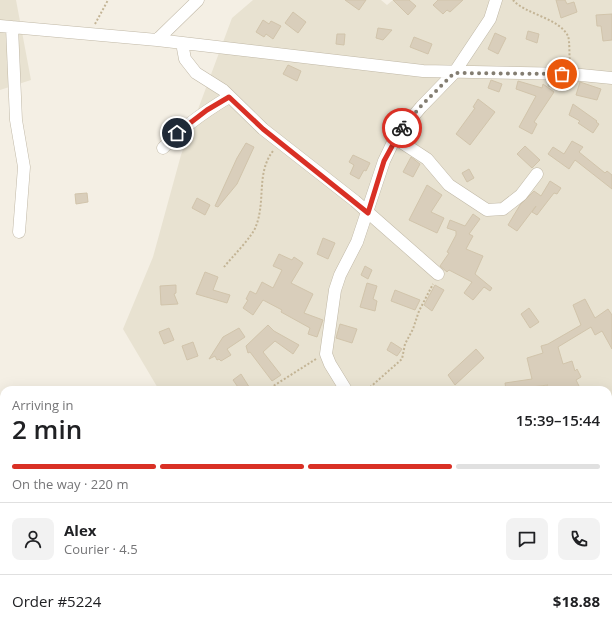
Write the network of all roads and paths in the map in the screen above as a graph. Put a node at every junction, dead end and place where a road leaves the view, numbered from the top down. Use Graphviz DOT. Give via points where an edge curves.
graph roads {
  1 [pos="108,0"];
  2 [pos="198,0"];
  3 [pos="496,0"];
  4 [pos="513,0"];
  5 [pos="6,27"];
  6 [pos="90,34"];
  7 [pos="156,40"];
  8 [pos="182,43"];
  9 [pos="454,73"];
  10 [pos="571,74"];
  11 [pos="612,78"];
  12 [pos="229,97"];
  13 [pos="395,138"];
  14 [pos="280,142"];
  15 [pos="163,148"];
  16 [pos="537,174"];
  17 [pos="368,213"];
  18 [pos="19,232"];
  19 [pos="224,267"];
  20 [pos="438,274"];
  21 [pos="326,354"];
  22 [pos="274,386"];
  23 [pos="344,386"];
  24 [pos="372,386"];
  1 -- 6 [label="path"];
  2 -- 7 [label="street"];
  3 -- 9 [label="street" via="490,19"];
  4 -- 10 [label="path" via="555,24 567,34"];
  5 -- 6 [label="street"];
  5 -- 18 [label="street" via="16,120 24,166"];
  6 -- 7 [label="street"];
  7 -- 8 [label="street"];
  8 -- 9 [label="street"];
  8 -- 12 [label="street" via="183,53 189,65 196,73 216,84"];
  9 -- 10 [label="street"];
  9 -- 13 [label="street" via="421,106"];
  10 -- 11 [label="street"];
  12 -- 14 [label="street"];
  12 -- 15 [label="street" via="177,133"];
  13 -- 16 [label="street" via="427,159 449,185 487,210 503,209 521,195"];
  13 -- 17 [label="street" via="384,161"];
  14 -- 17 [label="street"];
  14 -- 19 [label="path" via="266,161 262,179 262,201 256,227"];
  17 -- 20 [label="street"];
  17 -- 21 [label="street" via="335,290"];
  20 -- 24 [label="path" via="419,310 405,344 402,359"];
  21 -- 22 [label="path"];
  21 -- 23 [label="street"];
}
